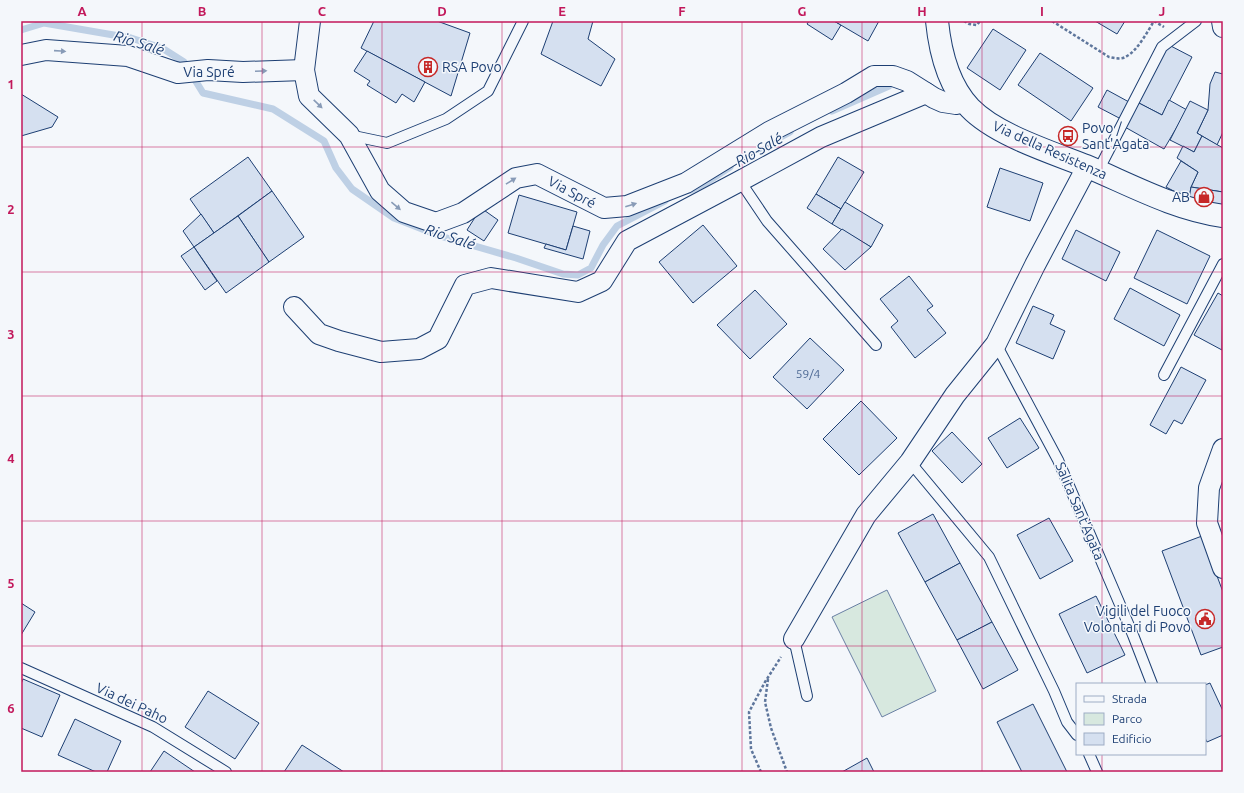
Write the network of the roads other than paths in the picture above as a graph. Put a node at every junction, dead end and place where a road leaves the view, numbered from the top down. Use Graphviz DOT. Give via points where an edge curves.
graph roads {
  1 [pos="310,21"];
  2 [pos="523,21"];
  3 [pos="937,21"];
  4 [pos="1196,21"];
  5 [pos="1222,21"];
  6 [pos="1223,27"];
  7 [pos="21,54"];
  8 [pos="304,70"];
  9 [pos="926,93"];
  10 [pos="965,102"];
  11 [pos="350,135"];
  12 [pos="1093,169"];
  13 [pos="740,181"];
  14 [pos="1223,216"];
  15 [pos="1223,264"];
  16 [pos="294,307"];
  17 [pos="996,344"];
  18 [pos="876,345"];
  19 [pos="1164,375"];
  20 [pos="1223,449"];
  21 [pos="910,462"];
  22 [pos="1223,568"];
  23 [pos="794,639"];
  24 [pos="21,668"];
  25 [pos="1152,683"];
  26 [pos="807,696"];
  27 [pos="1076,734"];
  28 [pos="1089,755"];
  29 [pos="226,772"];
  30 [pos="1097,772"];
  1 -- 8 [label="street, Via Spré"];
  2 -- 11 [label="lane" via="488,91 446,119 387,143"];
  3 -- 10 [label="street, Via della Resistenza" via="945,65"];
  4 -- 12 [label="lane" via="1162,47"];
  5 -- 6 [label="street"];
  7 -- 8 [label="street, Via Spré, one-way" via="46,50 128,56 178,72"];
  8 -- 11 [label="street, Via Spré, one-way" via="309,96"];
  9 -- 10 [label="street, Via Spré" via="943,102"];
  11 -- 9 [label="street, Via Spré, one-way" via="380,191 404,212 436,223 463,213 516,178 537,174 604,208 627,206 686,183 769,132 846,94 874,76 893,76"];
  9 -- 13 [label="street" via="821,137"];
  10 -- 12 [label="street, Via della Resistenza" via="982,118 1013,136"];
  12 -- 14 [label="street, Via della Resistenza" via="1174,204"];
  12 -- 17 [label="street" via="1034,265"];
  13 -- 16 [label="street" via="627,241 602,281 578,292 490,278 464,285 438,339 419,349 381,352 320,334"];
  13 -- 18 [label="lane" via="767,221"];
  15 -- 19 [label="lane"];
  17 -- 21 [label="street" via="955,395"];
  17 -- 25 [label="lane, Salita Sant'Agata" via="1058,460"];
  20 -- 22 [label="street" via="1209,488 1207,523"];
  21 -- 23 [label="street" via="866,515"];
  21 -- 27 [label="lane" via="989,557 1067,722"];
  23 -- 26 [label="lane"];
  24 -- 29 [label="lane, Via dei Paho" via="153,727"];
  28 -- 30 [label="lane"];
}
